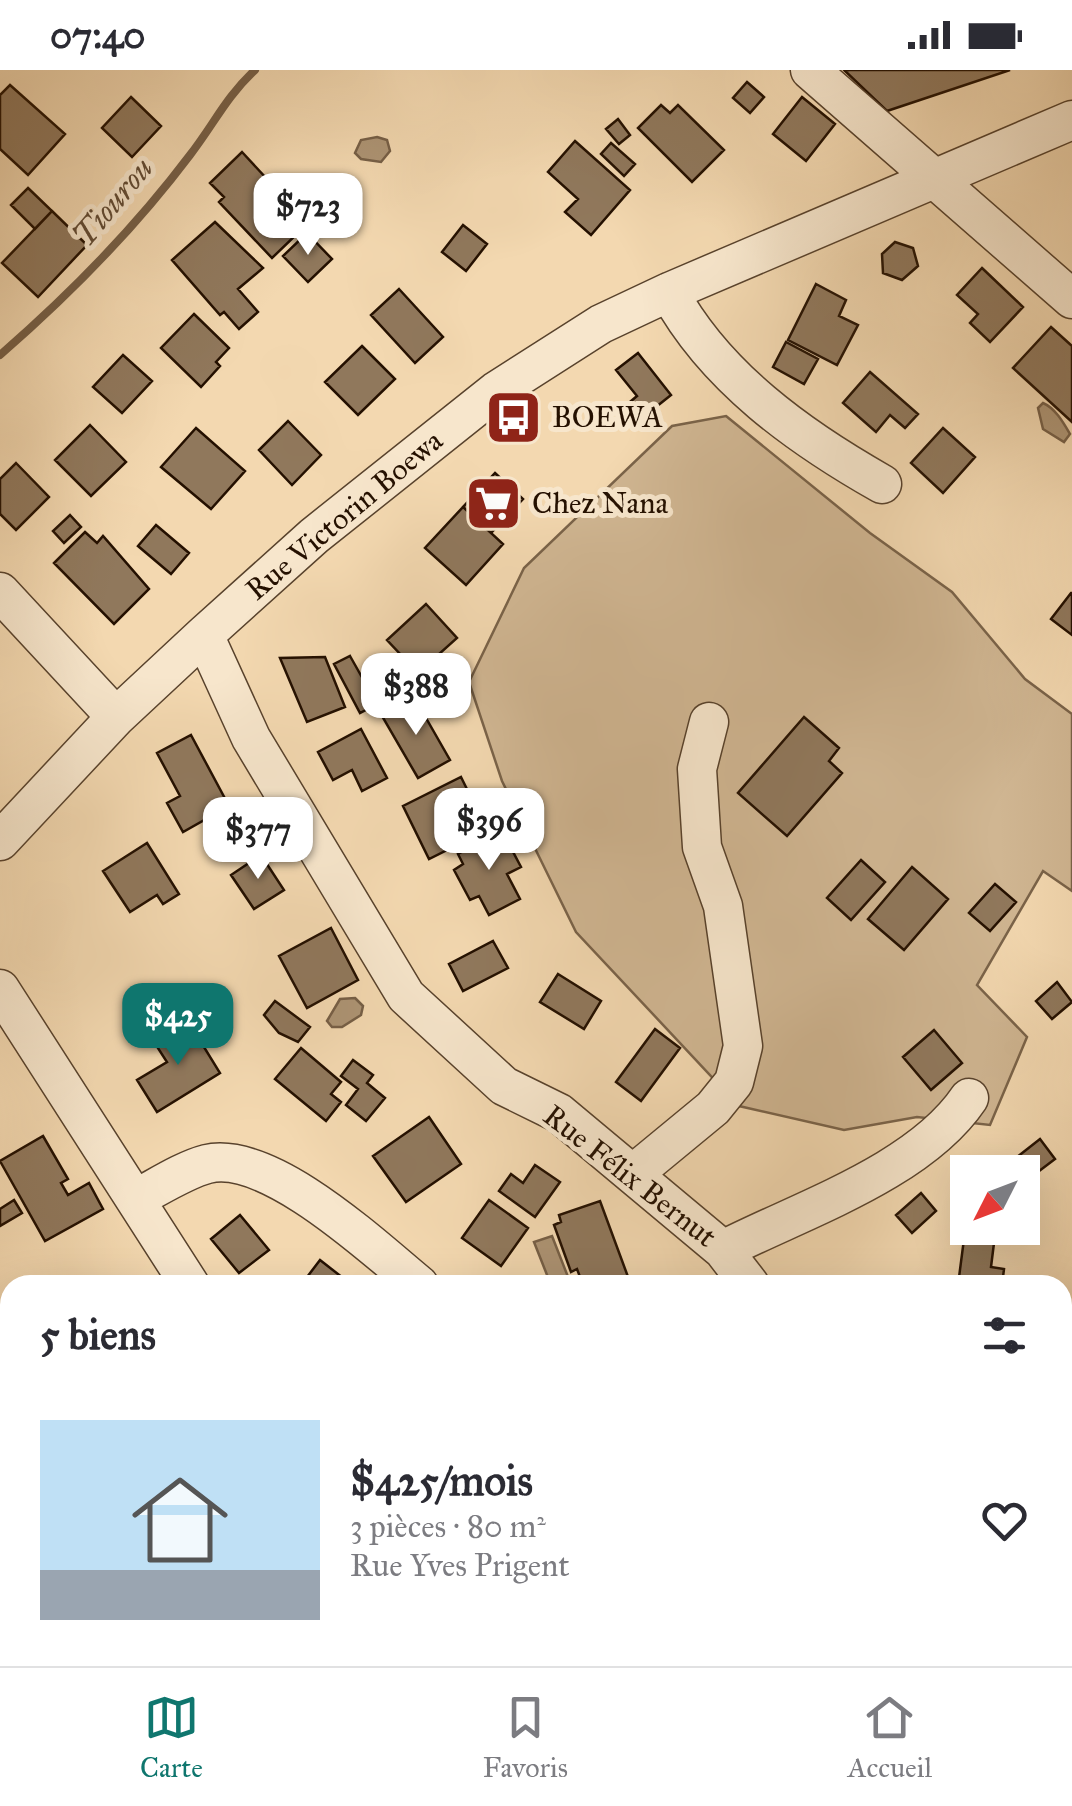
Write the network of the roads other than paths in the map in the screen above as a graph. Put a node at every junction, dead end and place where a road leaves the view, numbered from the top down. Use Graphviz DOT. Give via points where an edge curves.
graph roads {
  1 [pos="810,70"];
  2 [pos="1072,120"];
  3 [pos="933,177"];
  4 [pos="669,292"];
  5 [pos="1072,299"];
  6 [pos="882,484"];
  7 [pos="0,592"];
  8 [pos="204,636"];
  9 [pos="116,717"];
  10 [pos="709,722"];
  11 [pos="0,840"];
  12 [pos="0,989"];
  13 [pos="969,1098"];
  14 [pos="632,1174"];
  15 [pos="136,1198"];
  16 [pos="724,1250"];
  17 [pos="184,1275"];
  18 [pos="407,1275"];
  19 [pos="743,1275"];
  1 -- 3 [label="street"];
  2 -- 3 [label="street, Rue Victorin Boewa"];
  3 -- 4 [label="street, Rue Victorin Boewa"];
  3 -- 5 [label="street"];
  4 -- 6 [label="street" via="721,368"];
  4 -- 8 [label="street, Rue Victorin Boewa" via="601,324 496,390 314,536"];
  7 -- 9 [label="street"];
  8 -- 9 [label="street, Rue Victorin Boewa"];
  8 -- 14 [label="street, Rue Félix Bernut" via="250,738 406,996 504,1086 559,1113"];
  9 -- 11 [label="street, Rue Victorin Boewa"];
  10 -- 14 [label="street" via="696,769 702,847 722,906 743,1046 734,1082 713,1108"];
  12 -- 15 [label="street"];
  13 -- 16 [label="street" via="956,1117 876,1176"];
  14 -- 16 [label="street, Rue Félix Bernut"];
  15 -- 17 [label="street"];
  15 -- 18 [label="street" via="208,1163 248,1167 345,1222"];
  16 -- 19 [label="street, Rue Félix Bernut"];
}
